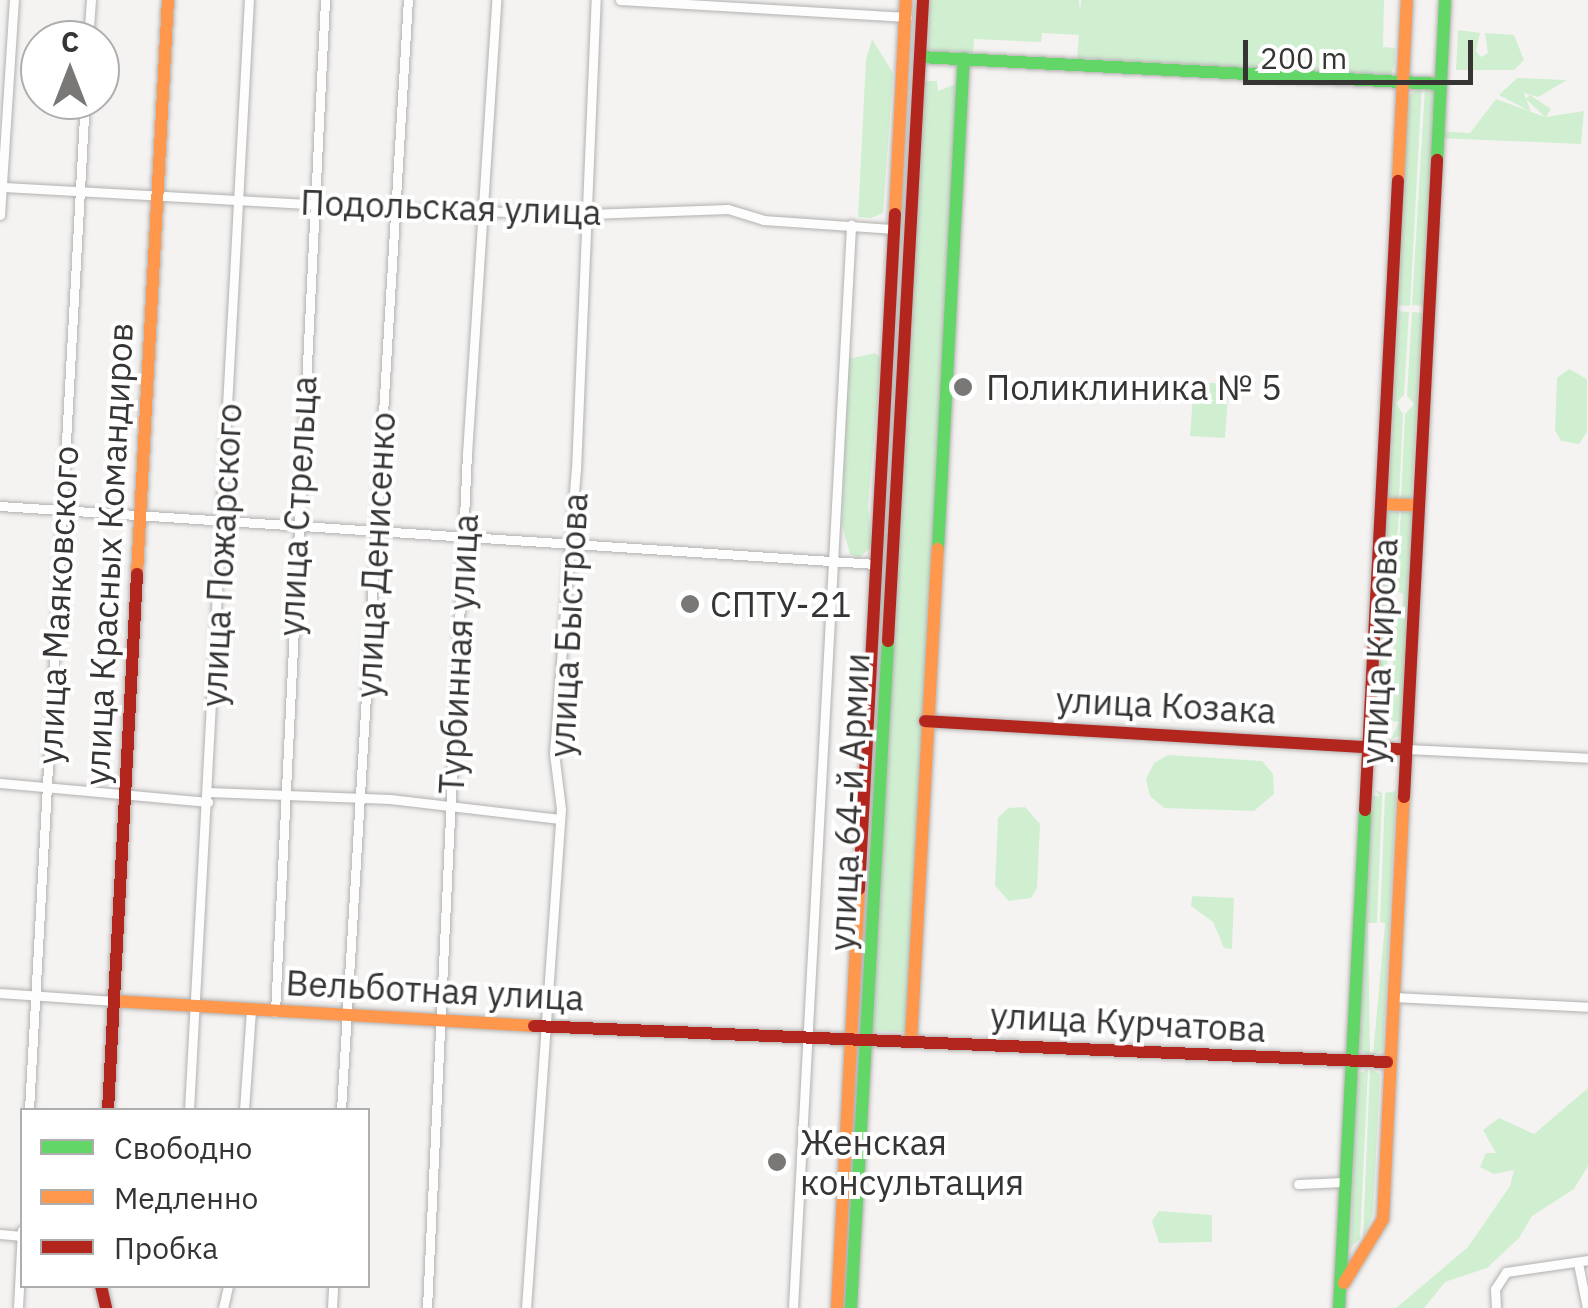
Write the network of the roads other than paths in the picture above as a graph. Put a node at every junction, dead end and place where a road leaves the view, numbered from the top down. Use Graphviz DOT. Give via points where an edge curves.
graph roads {
  1 [pos="14,0"];
  2 [pos="168,0"];
  3 [pos="248,0"];
  4 [pos="325,0"];
  5 [pos="408,0"];
  6 [pos="496,0"];
  7 [pos="596,0"];
  8 [pos="620,0"];
  9 [pos="906,0"];
  10 [pos="923,0"];
  11 [pos="1407,0"];
  12 [pos="1446,0"];
  13 [pos="906,17"];
  14 [pos="920,57"];
  15 [pos="964,59"];
  16 [pos="1403,80"];
  17 [pos="1440,84"];
  18 [pos="84,120"];
  19 [pos="4,187"];
  20 [pos="80,191"];
  21 [pos="158,196"];
  22 [pos="238,199"];
  23 [pos="312,204"];
  24 [pos="392,208"];
  25 [pos="483,211"];
  26 [pos="590,214"];
  27 [pos="0,216"];
  28 [pos="851,225"];
  29 [pos="896,229"];
  30 [pos="912,230"];
  31 [pos="886,388"];
  32 [pos="903,390"];
  33 [pos="1382,504"];
  34 [pos="1417,505"];
  35 [pos="0,506"];
  36 [pos="63,511"];
  37 [pos="143,517"];
  38 [pos="223,523"];
  39 [pos="296,525"];
  40 [pos="379,529"];
  41 [pos="466,533"];
  42 [pos="570,542"];
  43 [pos="836,562"];
  44 [pos="875,564"];
  45 [pos="925,722"];
  46 [pos="1368,747"];
  47 [pos="1403,749"];
  48 [pos="1588,758"];
  49 [pos="0,783"];
  50 [pos="48,784"];
  51 [pos="282,792"];
  52 [pos="124,794"];
  53 [pos="208,797"];
  54 [pos="362,798"];
  55 [pos="450,806"];
  56 [pos="560,820"];
  57 [pos="0,993"];
  58 [pos="35,996"];
  59 [pos="1390,997"];
  60 [pos="114,1001"];
  61 [pos="1588,1006"];
  62 [pos="196,1008"];
  63 [pos="251,1011"];
  64 [pos="275,1012"];
  65 [pos="346,1016"];
  66 [pos="440,1020"];
  67 [pos="544,1027"];
  68 [pos="808,1036"];
  69 [pos="850,1036"];
  70 [pos="867,1037"];
  71 [pos="911,1040"];
  72 [pos="1350,1061"];
  73 [pos="1387,1062"];
  74 [pos="29,1108"];
  75 [pos="108,1108"];
  76 [pos="190,1108"];
  77 [pos="244,1108"];
  78 [pos="341,1108"];
  79 [pos="1344,1182"];
  80 [pos="1298,1184"];
  81 [pos="1583,1262"];
  82 [pos="20,1271"];
  83 [pos="1339,1301"];
  84 [pos="18,1308"];
  85 [pos="427,1308"];
  86 [pos="526,1308"];
  87 [pos="793,1308"];
  88 [pos="837,1308"];
  89 [pos="851,1308"];
  90 [pos="1496,1308"];
  91 [pos="1586,1308"];
  1 -- 19 [label="street"];
  2 -- 21 [label="main road, улица Красных Командиров"];
  3 -- 22 [label="street, улица Пожарского"];
  4 -- 23 [label="street, улица Стрельца"];
  5 -- 24 [label="street, улица Денисенко"];
  6 -- 25 [label="street, Турбинная улица"];
  7 -- 26 [label="street, улица Быстрова"];
  8 -- 13 [label="street"];
  9 -- 13 [label="main road, улица 64-й Армии"];
  10 -- 14 [label="main road, улица 64-й Армии"];
  11 -- 16 [label="main road, улица Кирова"];
  12 -- 17 [label="main road, улица Кирова"];
  13 -- 29 [label="main road, улица 64-й Армии"];
  14 -- 15 [label="main road"];
  14 -- 30 [label="main road, улица 64-й Армии"];
  15 -- 16 [label="main road"];
  15 -- 45 [label="main road"];
  16 -- 17 [label="main road"];
  16 -- 33 [label="main road, улица Кирова"];
  17 -- 34 [label="main road, улица Кирова"];
  18 -- 20 [label="street, улица Маяковского"];
  19 -- 20 [label="street, Подольская улица"];
  19 -- 27 [label="street"];
  20 -- 21 [label="street, Подольская улица"];
  20 -- 36 [label="street, улица Маяковского"];
  21 -- 22 [label="street, Подольская улица"];
  21 -- 37 [label="main road, улица Красных Командиров"];
  22 -- 23 [label="street, Подольская улица"];
  22 -- 38 [label="street, улица Пожарского"];
  23 -- 24 [label="street, Подольская улица"];
  23 -- 39 [label="street, улица Стрельца"];
  24 -- 25 [label="street, Подольская улица"];
  24 -- 40 [label="street, улица Денисенко"];
  25 -- 26 [label="street, Подольская улица"];
  25 -- 41 [label="street, Турбинная улица"];
  26 -- 28 [label="street, Подольская улица" via="728,209 764,220"];
  26 -- 42 [label="street, улица Быстрова"];
  28 -- 29 [label="street, Подольская улица"];
  28 -- 43 [label="street, улица 64-й Армии"];
  29 -- 30 [label="street, Подольская улица"];
  29 -- 31 [label="main road, улица 64-й Армии"];
  30 -- 32 [label="main road, улица 64-й Армии"];
  31 -- 32 [label="main road"];
  31 -- 44 [label="main road, улица 64-й Армии"];
  32 -- 70 [label="main road, улица 64-й Армии"];
  33 -- 34 [label="main road"];
  33 -- 46 [label="main road, улица Кирова"];
  34 -- 47 [label="main road, улица Кирова"];
  35 -- 36 [label="street"];
  36 -- 37 [label="street"];
  36 -- 50 [label="street, улица Маяковского"];
  37 -- 38 [label="street"];
  37 -- 52 [label="main road, улица Красных Командиров"];
  38 -- 39 [label="street"];
  38 -- 53 [label="street, улица Пожарского"];
  39 -- 40 [label="street"];
  39 -- 51 [label="street, улица Стрельца"];
  40 -- 41 [label="street"];
  40 -- 54 [label="street, улица Денисенко"];
  41 -- 42 [label="street"];
  41 -- 55 [label="street, Турбинная улица"];
  42 -- 43 [label="street"];
  42 -- 56 [label="street, улица Быстрова" via="554,753 562,780"];
  43 -- 44 [label="street"];
  43 -- 68 [label="street, улица 64-й Армии"];
  44 -- 69 [label="main road, улица 64-й Армии"];
  45 -- 46 [label="main road, улица Козака"];
  45 -- 71 [label="main road"];
  46 -- 47 [label="main road, улица Козака"];
  46 -- 72 [label="main road, улица Кирова"];
  47 -- 48 [label="street"];
  47 -- 59 [label="main road, улица Кирова"];
  49 -- 50 [label="street"];
  50 -- 52 [label="street"];
  50 -- 58 [label="street, улица Маяковского"];
  51 -- 53 [label="street"];
  51 -- 54 [label="street"];
  51 -- 64 [label="street, улица Стрельца"];
  52 -- 53 [label="street"];
  52 -- 60 [label="main road, улица Красных Командиров"];
  53 -- 62 [label="street, улица Пожарского"];
  54 -- 55 [label="street"];
  54 -- 65 [label="street, улица Денисенко"];
  55 -- 56 [label="street"];
  55 -- 66 [label="street, Турбинная улица"];
  56 -- 67 [label="street, улица Быстрова"];
  57 -- 58 [label="street, Вельботная улица"];
  58 -- 60 [label="street, Вельботная улица"];
  58 -- 74 [label="street, улица Маяковского"];
  59 -- 61 [label="street"];
  59 -- 73 [label="main road, улица Кирова"];
  60 -- 62 [label="main road, Вельботная улица"];
  60 -- 75 [label="main road, улица Красных Командиров"];
  62 -- 63 [label="main road, Вельботная улица"];
  62 -- 76 [label="street, улица Пожарского"];
  63 -- 64 [label="main road, Вельботная улица"];
  63 -- 77 [label="street"];
  64 -- 65 [label="main road, Вельботная улица"];
  65 -- 66 [label="main road, Вельботная улица"];
  65 -- 78 [label="street, улица Денисенко"];
  66 -- 67 [label="main road, Вельботная улица"];
  66 -- 85 [label="street, Турбинная улица"];
  67 -- 68 [label="main road, Вельботная улица"];
  67 -- 86 [label="street, улица Быстрова"];
  68 -- 69 [label="main road, Вельботная улица"];
  68 -- 87 [label="street, улица 64-й Армии"];
  69 -- 70 [label="main road, Вельботная улица"];
  69 -- 88 [label="main road, улица 64-й Армии"];
  70 -- 71 [label="main road, улица Курчатова"];
  70 -- 89 [label="main road, улица 64-й Армии"];
  71 -- 72 [label="main road, улица Курчатова"];
  72 -- 73 [label="main road, улица Курчатова"];
  72 -- 79 [label="main road, улица Кирова"];
  73 -- 83 [label="main road, улица Кирова" via="1382,1220"];
  79 -- 80 [label="street"];
  79 -- 83 [label="main road, улица Кирова"];
  81 -- 90 [label="street" via="1506,1272 1495,1289"];
  81 -- 91 [label="street"];
  82 -- 84 [label="street"];
}
